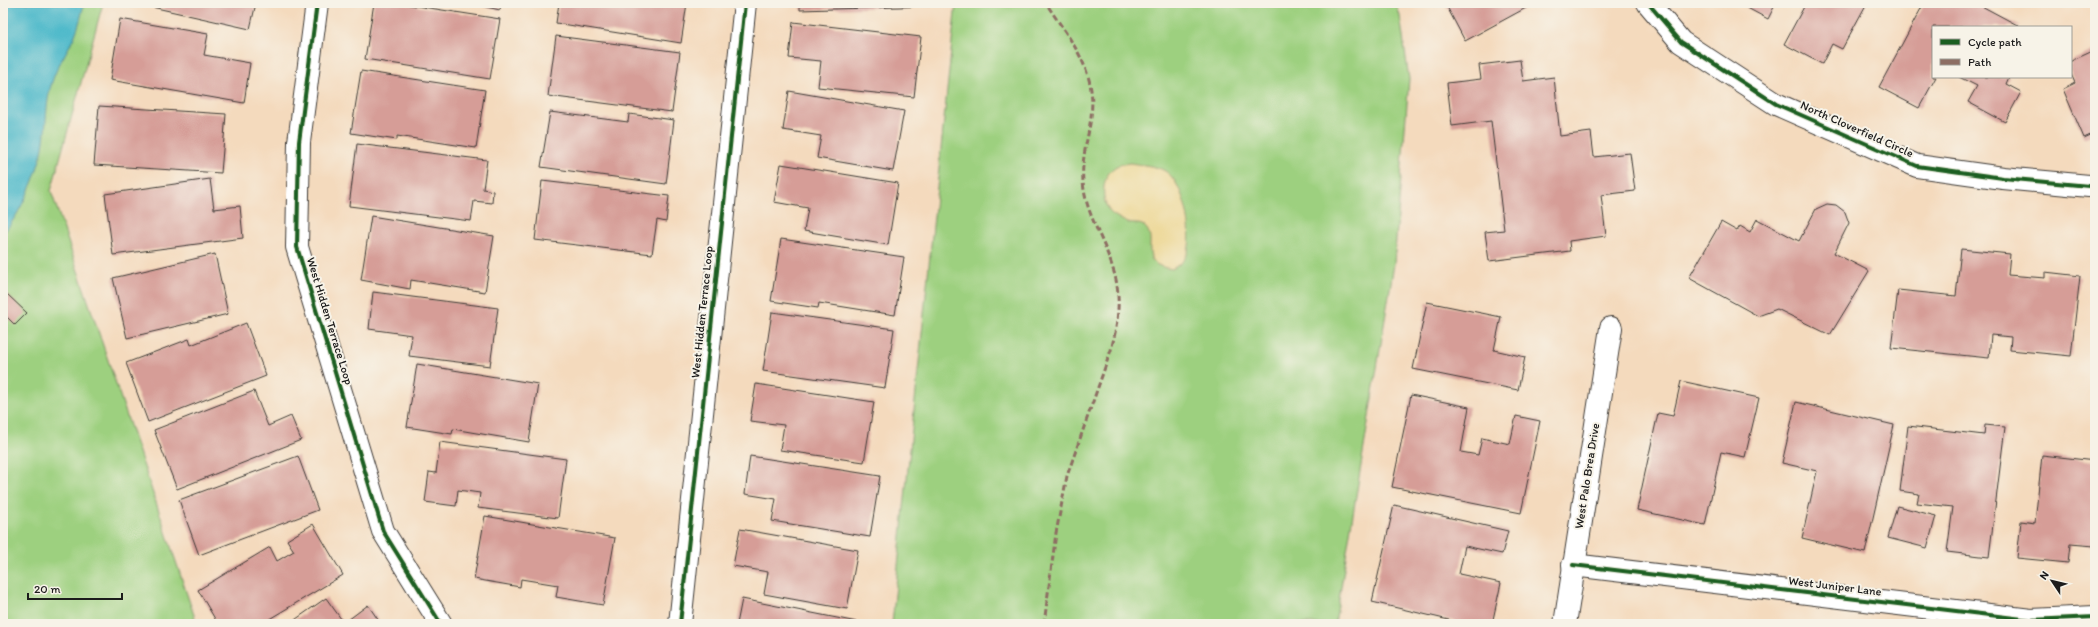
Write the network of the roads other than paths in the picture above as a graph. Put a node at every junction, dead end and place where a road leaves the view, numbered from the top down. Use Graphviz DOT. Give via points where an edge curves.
graph roads {
  1 [pos="317,3"];
  2 [pos="745,3"];
  3 [pos="1648,3"];
  4 [pos="2095,185"];
  5 [pos="1610,328"];
  6 [pos="1573,565"];
  7 [pos="2095,617"];
  8 [pos="441,624"];
  9 [pos="680,624"];
  10 [pos="1564,624"];
  1 -- 8 [label="street, West Hidden Terrace Loop" via="299,142 297,247 383,531"];
  2 -- 9 [label="street, West Hidden Terrace Loop"];
  3 -- 4 [label="street, North Cloverfield Circle" via="1681,42 1776,104 1917,166"];
  5 -- 6 [label="street, West Palo Brea Drive"];
  6 -- 7 [label="street, West Juniper Lane" via="2031,620"];
  6 -- 10 [label="street, West Palo Brea Drive"];
}
